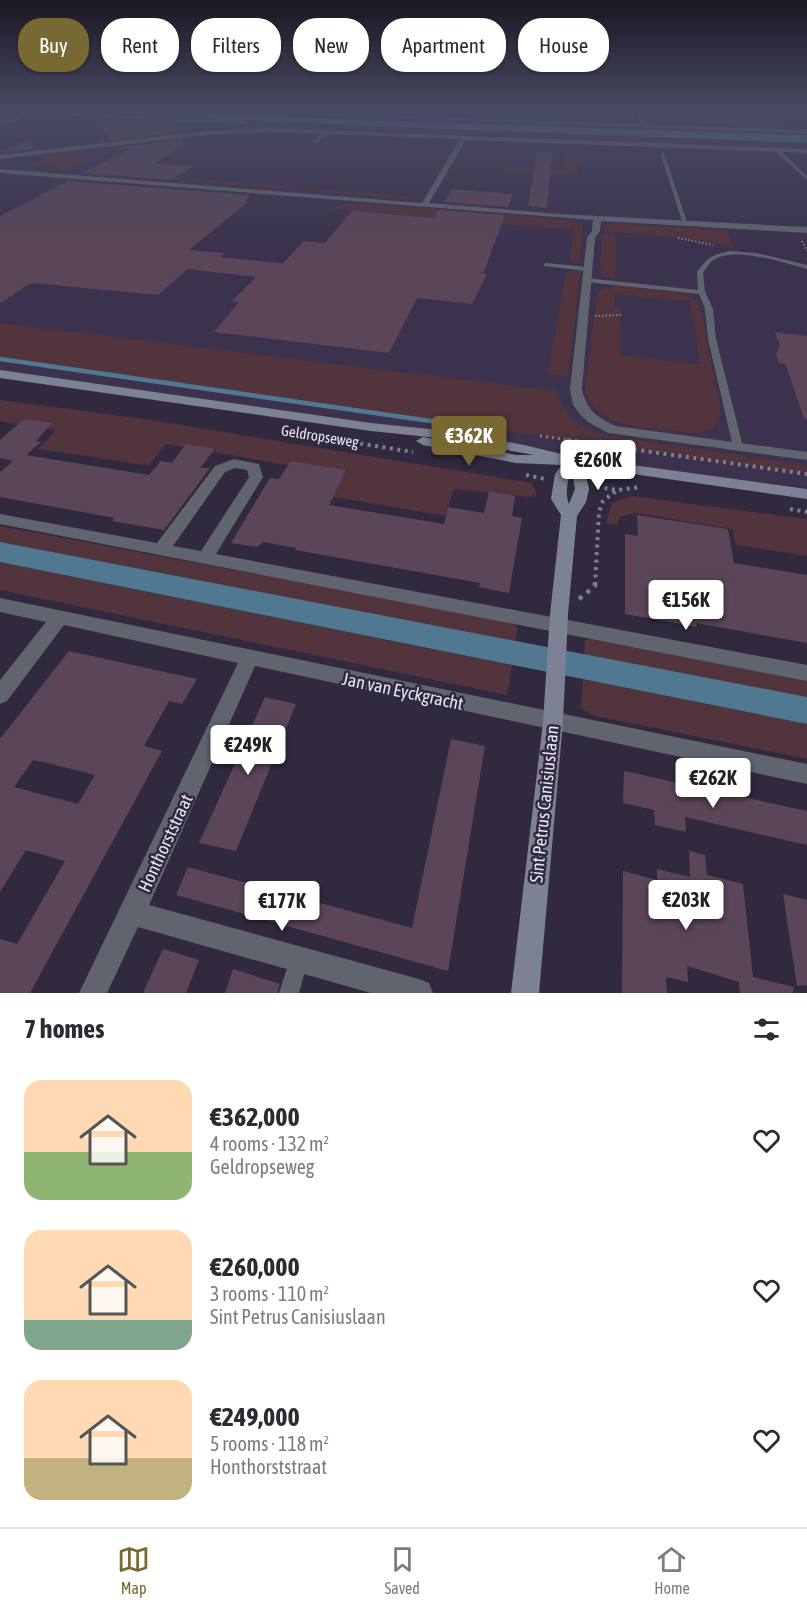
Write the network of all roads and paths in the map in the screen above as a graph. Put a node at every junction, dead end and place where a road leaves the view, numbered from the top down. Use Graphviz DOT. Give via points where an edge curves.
graph roads {
  1 [pos="24,154"];
  2 [pos="454,154"];
  3 [pos="662,154"];
  4 [pos="781,154"];
  5 [pos="1,157"];
  6 [pos="1,169"];
  7 [pos="807,179"];
  8 [pos="424,205"];
  9 [pos="586,218"];
  10 [pos="597,219"];
  11 [pos="686,224"];
  12 [pos="807,230"];
  13 [pos="591,238"];
  14 [pos="678,238"];
  15 [pos="723,247"];
  16 [pos="546,265"];
  17 [pos="807,267"];
  18 [pos="587,275"];
  19 [pos="702,292"];
  20 [pos="623,315"];
  21 [pos="583,316"];
  22 [pos="0,374"];
  23 [pos="289,432"];
  24 [pos="738,447"];
  25 [pos="424,454"];
  26 [pos="807,456"];
  27 [pos="574,461"];
  28 [pos="524,474"];
  29 [pos="561,481"];
  30 [pos="582,484"];
  31 [pos="639,486"];
  32 [pos="618,490"];
  33 [pos="807,494"];
  34 [pos="569,515"];
  35 [pos="0,519"];
  36 [pos="161,550"];
  37 [pos="205,558"];
  38 [pos="0,605"];
  39 [pos="59,618"];
  40 [pos="559,627"];
  41 [pos="249,659"];
  42 [pos="807,673"];
  43 [pos="0,695"];
  44 [pos="553,722"];
  45 [pos="807,774"];
  46 [pos="132,914"];
  47 [pos="299,960"];
  48 [pos="93,993"];
  49 [pos="289,993"];
  50 [pos="419,993"];
  51 [pos="525,993"];
  1 -- 5 [label="street"];
  2 -- 8 [label="street"];
  3 -- 11 [label="lane"];
  4 -- 7 [label="lane"];
  6 -- 8 [label="street"];
  8 -- 9 [label="street"];
  9 -- 10 [label="street"];
  9 -- 13 [label="street"];
  10 -- 11 [label="street"];
  10 -- 13 [label="street"];
  11 -- 12 [label="street"];
  13 -- 18 [label="street"];
  14 -- 15 [label="path"];
  16 -- 18 [label="lane"];
  17 -- 19 [label="lane" via="728,252 709,260 700,272"];
  18 -- 19 [label="lane"];
  18 -- 21 [label="street"];
  19 -- 24 [label="lane"];
  20 -- 21 [label="path"];
  21 -- 24 [label="street" via="577,402 582,411 613,430"];
  22 -- 27 [label="main road, Geldropseweg" via="371,427 505,458"];
  23 -- 25 [label="path, Geldropseweg"];
  24 -- 26 [label="street"];
  27 -- 29 [label="main road"];
  27 -- 30 [label="main road"];
  27 -- 33 [label="main road, Geldropseweg"];
  28 -- 29 [label="path"];
  29 -- 34 [label="main road, Sint Petrus Canisiuslaan" via="559,499"];
  30 -- 32 [label="path"];
  30 -- 34 [label="main road, Sint Petrus Canisiuslaan" via="580,502"];
  31 -- 32 [label="path"];
  32 -- 40 [label="path" via="603,501 599,512 595,586"];
  34 -- 40 [label="main road, Sint Petrus Canisiuslaan"];
  35 -- 36 [label="street"];
  36 -- 37 [label="street"];
  36 -- 37 [label="street" via="220,469 234,463 254,467 256,477"];
  37 -- 40 [label="street"];
  38 -- 39 [label="street, Jan van Eyckgracht"];
  39 -- 41 [label="street, Jan van Eyckgracht"];
  39 -- 43 [label="street"];
  40 -- 42 [label="street"];
  40 -- 44 [label="main road, Sint Petrus Canisiuslaan"];
  41 -- 44 [label="street, Jan van Eyckgracht"];
  41 -- 46 [label="street, Honthorststraat"];
  44 -- 45 [label="street, Jan van Eyckgracht"];
  44 -- 51 [label="main road, Sint Petrus Canisiuslaan"];
  46 -- 47 [label="street"];
  46 -- 48 [label="street, Honthorststraat"];
  47 -- 49 [label="lane"];
  47 -- 50 [label="street"];
}
